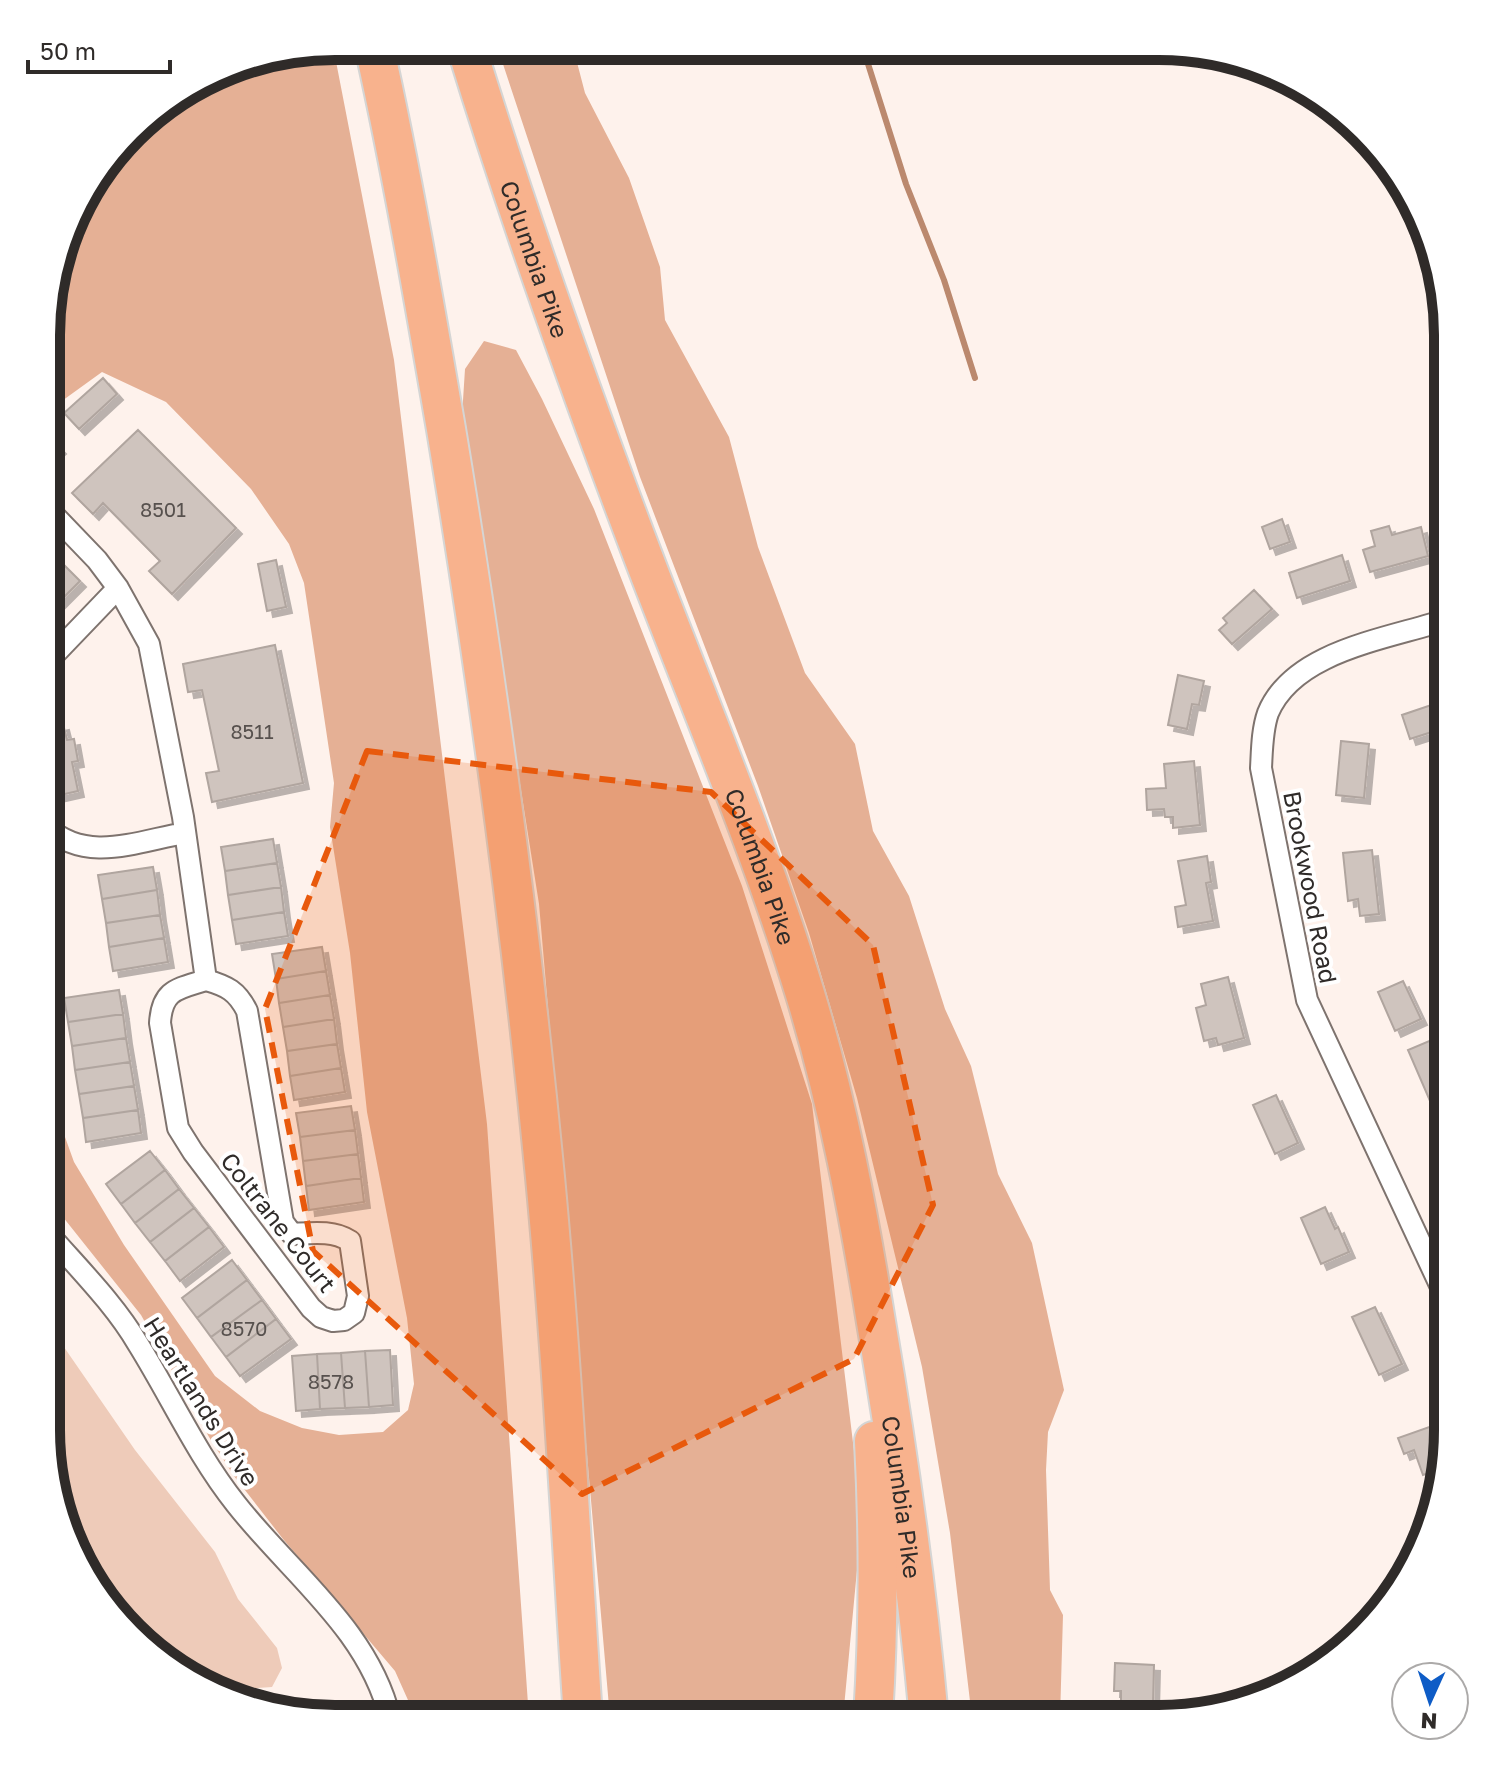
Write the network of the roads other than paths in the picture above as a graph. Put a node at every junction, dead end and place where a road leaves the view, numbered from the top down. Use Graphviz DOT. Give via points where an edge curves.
graph roads {
  1 [pos="377,61"];
  2 [pos="471,61"];
  3 [pos="60,521"];
  4 [pos="118,588"];
  5 [pos="1434,623"];
  6 [pos="60,648"];
  7 [pos="185,833"];
  8 [pos="60,837"];
  9 [pos="206,980"];
  10 [pos="841,1130"];
  11 [pos="292,1234"];
  12 [pos="60,1248"];
  13 [pos="864,1251"];
  14 [pos="267,1252"];
  15 [pos="1433,1270"];
  16 [pos="574,1584"];
  17 [pos="385,1704"];
  18 [pos="570,1704"];
  19 [pos="582,1704"];
  20 [pos="874,1704"];
  21 [pos="928,1704"];
  22 [pos="950,1704"];
  1 -- 16 [label="highway" via="423,291 490,718 545,1176"];
  2 -- 10 [label="highway, Columbia Pike" via="642,555 772,891"];
  3 -- 4 [label="street"];
  4 -- 6 [label="street"];
  4 -- 7 [label="street" via="149,644"];
  5 -- 15 [label="street, Brookwood Road" via="1325,657 1300,671 1268,714 1261,768 1307,1000"];
  7 -- 8 [label="street" via="103,848 70,844"];
  7 -- 9 [label="street"];
  9 -- 11 [label="street, Coltrane Court" via="228,986 247,1011 279,1206"];
  9 -- 14 [label="street, Coltrane Court" via="177,988 161,1010 174,1112 193,1152"];
  10 -- 13 [label="highway, Columbia Pike"];
  10 -- 22 [label="highway" via="876,1248 915,1430"];
  11 -- 14 [label="street"];
  11 -- 14 [label="street, Coltrane Court" via="328,1233 350,1241 358,1296 354,1313 344,1320 321,1317"];
  12 -- 17 [label="street, Heartlands Drive" via="137,1341 236,1505 359,1647"];
  13 -- 20 [label="highway" via="879,1534"];
  13 -- 21 [label="highway, Columbia Pike" via="909,1530"];
  16 -- 18 [label="highway"];
  16 -- 19 [label="highway"];
}
